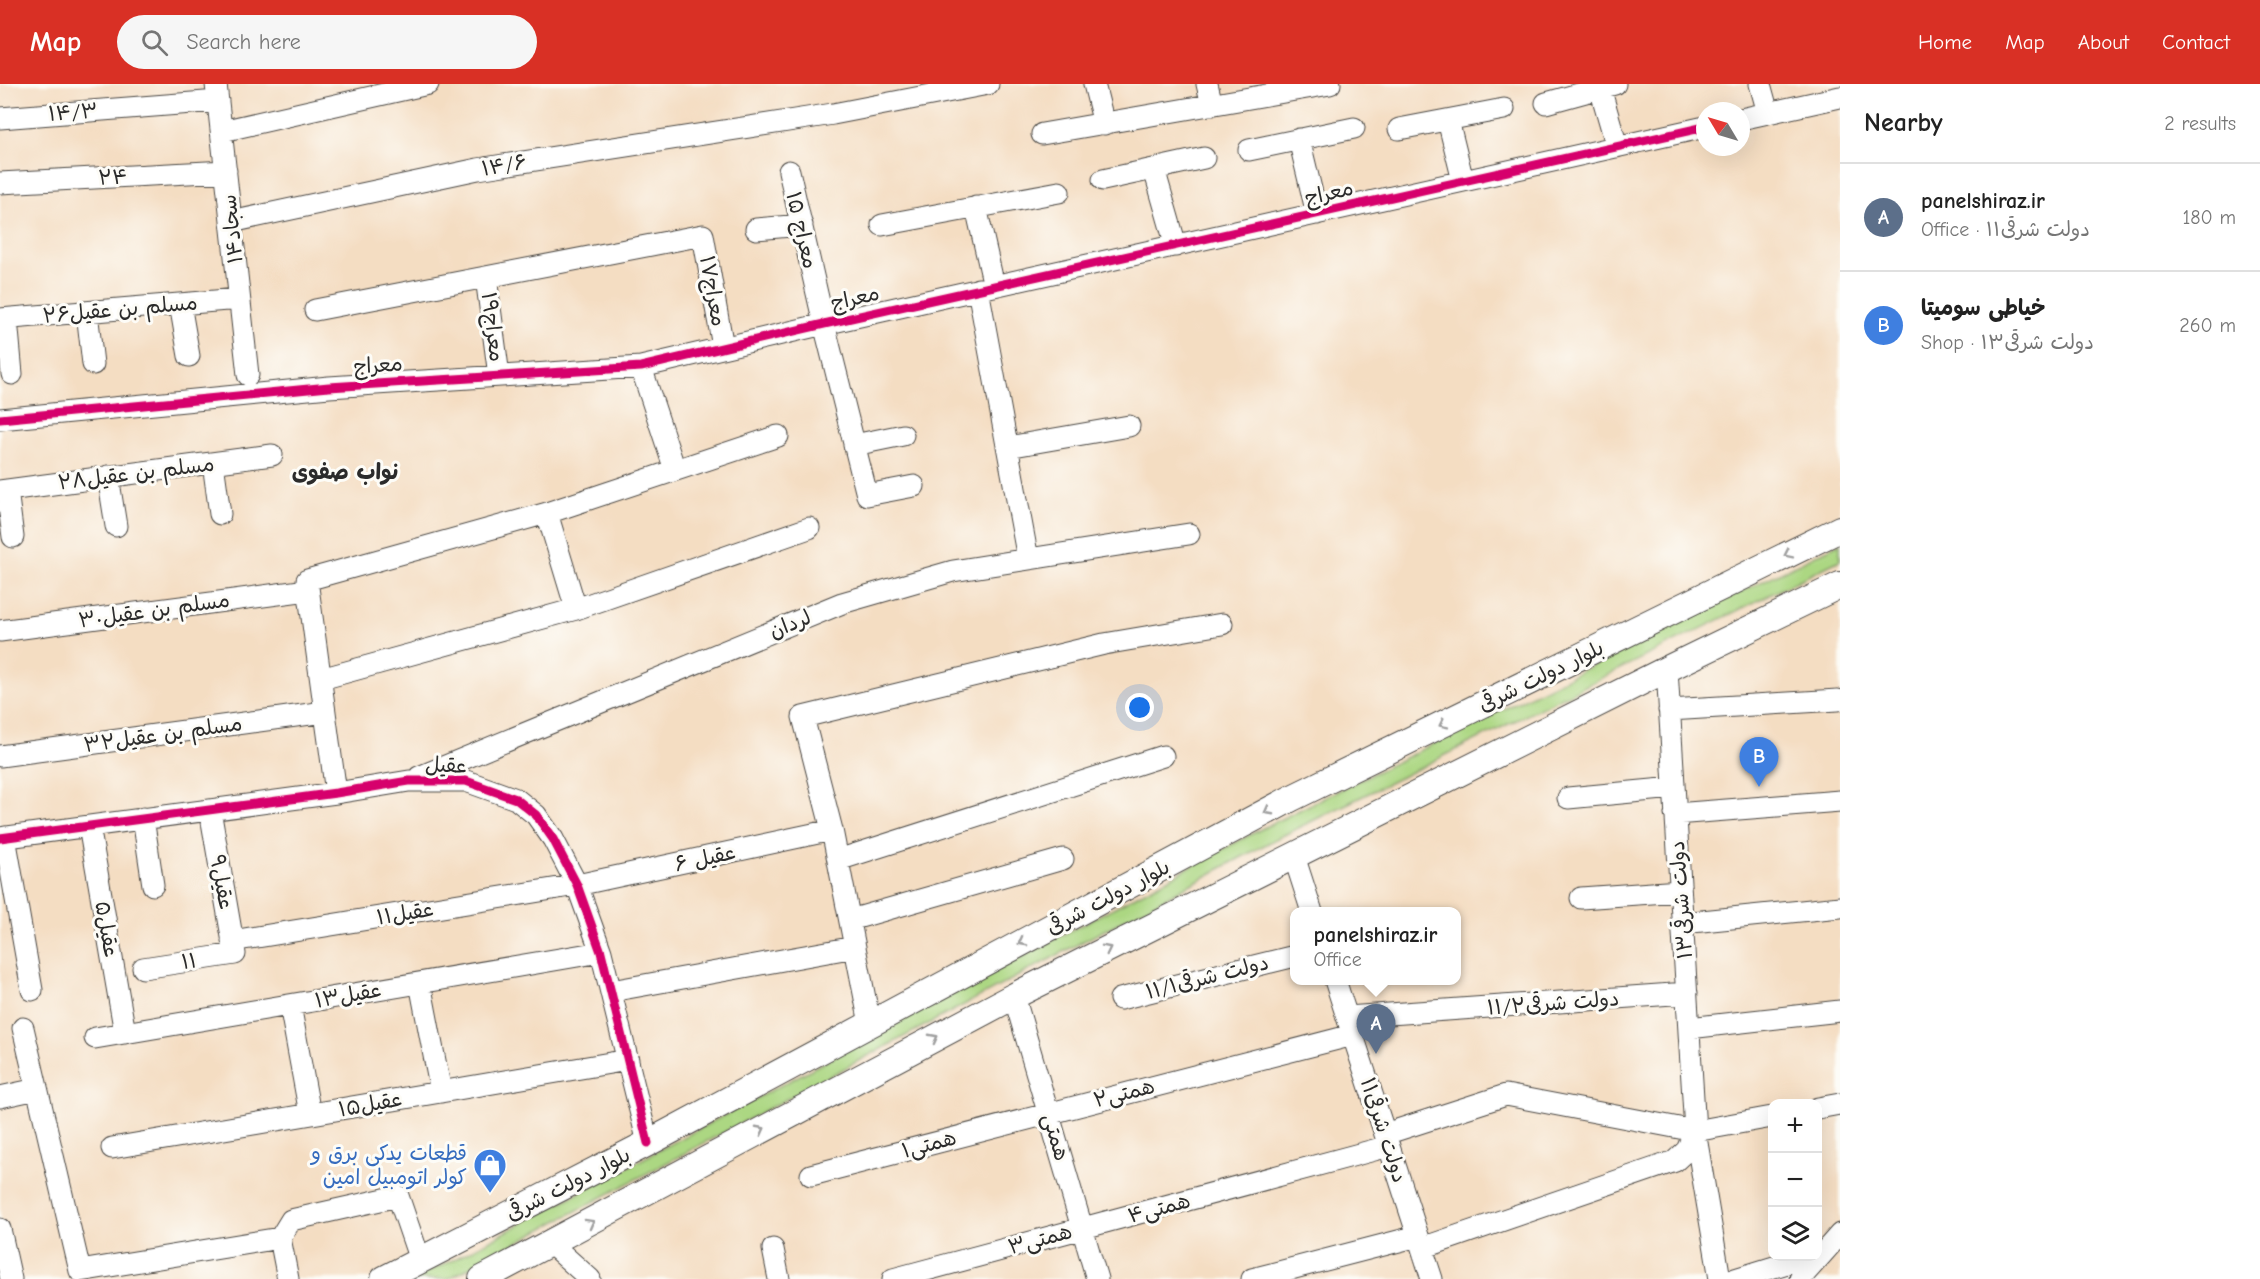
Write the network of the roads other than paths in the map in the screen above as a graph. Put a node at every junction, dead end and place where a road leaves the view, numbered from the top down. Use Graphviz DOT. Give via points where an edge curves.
graph roads {
  1 [pos="428,84"];
  2 [pos="988,84"];
  3 [pos="1094,84"];
  4 [pos="1207,84"];
  5 [pos="1760,84"];
  6 [pos="1323,85"];
  7 [pos="1607,86"];
  8 [pos="217,93"];
  9 [pos="1840,97"];
  10 [pos="1546,103"];
  11 [pos="1212,105"];
  12 [pos="1504,109"];
  13 [pos="1768,113"];
  14 [pos="1750,117"];
  15 [pos="0,118"];
  16 [pos="1448,120"];
  17 [pos="1104,123"];
  18 [pos="1354,128"];
  19 [pos="1400,129"];
  20 [pos="1696,129"];
  21 [pos="222,130"];
  22 [pos="1042,134"];
  23 [pos="1299,139"];
  24 [pos="1617,147"];
  25 [pos="1250,150"];
  26 [pos="1204,158"];
  27 [pos="1154,169"];
  28 [pos="226,171"];
  29 [pos="789,171"];
  30 [pos="1103,180"];
  31 [pos="1463,181"];
  32 [pos="0,183"];
  33 [pos="1059,192"];
  34 [pos="976,207"];
  35 [pos="1317,214"];
  36 [pos="231,222"];
  37 [pos="802,225"];
  38 [pos="882,225"];
  39 [pos="756,229"];
  40 [pos="1176,246"];
  41 [pos="486,277"];
  42 [pos="986,288"];
  43 [pos="240,299"];
  44 [pos="180,304"];
  45 [pos="315,310"];
  46 [pos="87,312"];
  47 [pos="3,319"];
  48 [pos="824,324"];
  49 [pos="723,347"];
  50 [pos="189,356"];
  51 [pos="93,364"];
  52 [pos="641,367"];
  53 [pos="12,374"];
  54 [pos="248,375"];
  55 [pos="499,376"];
  56 [pos="0,418"];
  57 [pos="1129,426"];
  58 [pos="903,435"];
  59 [pos="778,436"];
  60 [pos="854,444"];
  61 [pos="1008,447"];
  62 [pos="272,455"];
  63 [pos="213,463"];
  64 [pos="675,470"];
  65 [pos="108,476"];
  66 [pos="914,486"];
  67 [pos="4,490"];
  68 [pos="547,513"];
  69 [pos="220,514"];
  70 [pos="116,526"];
  71 [pos="809,528"];
  72 [pos="1840,529"];
  73 [pos="1189,534"];
  74 [pos="13,537"];
  75 [pos="1028,559"];
  76 [pos="1840,585"];
  77 [pos="308,590"];
  78 [pos="576,609"];
  79 [pos="1222,624"];
  80 [pos="0,631"];
  81 [pos="1666,669"];
  82 [pos="321,679"];
  83 [pos="1838,700"];
  84 [pos="1669,710"];
  85 [pos="325,712"];
  86 [pos="0,756"];
  87 [pos="1163,756"];
  88 [pos="409,781"];
  89 [pos="1674,788"];
  90 [pos="336,793"];
  91 [pos="1568,798"];
  92 [pos="1840,801"];
  93 [pos="210,810"];
  94 [pos="1675,814"];
  95 [pos="143,819"];
  96 [pos="89,826"];
  97 [pos="832,830"];
  98 [pos="2,837"];
  99 [pos="1294,856"];
  100 [pos="838,860"];
  101 [pos="1063,860"];
  102 [pos="153,885"];
  103 [pos="577,885"];
  104 [pos="1680,891"];
  105 [pos="1581,898"];
  106 [pos="1310,907"];
  107 [pos="1840,907"];
  108 [pos="850,920"];
  109 [pos="1682,923"];
  110 [pos="855,947"];
  111 [pos="234,948"];
  112 [pos="601,952"];
  113 [pos="1290,957"];
  114 [pos="144,968"];
  115 [pos="420,983"];
  116 [pos="1336,985"];
  117 [pos="32,990"];
  118 [pos="611,991"];
  119 [pos="1687,993"];
  120 [pos="1014,996"];
  121 [pos="1120,999"];
  122 [pos="290,1005"];
  123 [pos="1840,1011"];
  124 [pos="870,1024"];
  125 [pos="1350,1026"];
  126 [pos="23,1028"];
  127 [pos="1689,1028"];
  128 [pos="125,1033"];
  129 [pos="95,1038"];
  130 [pos="628,1060"];
  131 [pos="1201,1074"];
  132 [pos="37,1089"];
  133 [pos="441,1092"];
  134 [pos="0,1097"];
  135 [pos="1840,1104"];
  136 [pos="1822,1107"];
  137 [pos="1048,1112"];
  138 [pos="310,1114"];
  139 [pos="1768,1118"];
  140 [pos="1695,1131"];
  141 [pos="1387,1140"];
  142 [pos="648,1143"];
  143 [pos="112,1148"];
  144 [pos="811,1175"];
  145 [pos="1082,1228"];
  146 [pos="0,1229"];
  147 [pos="1840,1234"];
  148 [pos="280,1239"];
  149 [pos="1420,1242"];
  150 [pos="551,1244"];
  151 [pos="773,1250"];
  152 [pos="1822,1250"];
  153 [pos="420,1260"];
  154 [pos="1794,1261"];
  155 [pos="1812,1261"];
  156 [pos="99,1274"];
  157 [pos="1258,1278"];
  158 [pos="11,1279"];
  159 [pos="288,1279"];
  160 [pos="384,1279"];
  161 [pos="482,1279"];
  162 [pos="590,1279"];
  163 [pos="779,1279"];
  164 [pos="893,1279"];
  165 [pos="1097,1279"];
  166 [pos="1432,1279"];
  167 [pos="1720,1279"];
  168 [pos="1735,1279"];
  169 [pos="1800,1279"];
  1 -- 21 [label="street"];
  2 -- 36 [label="street, ۱۴/۶" via="833,114 478,170"];
  3 -- 17 [label="street"];
  4 -- 11 [label="street"];
  5 -- 13 [label="street"];
  6 -- 11 [label="street"];
  7 -- 10 [label="street"];
  7 -- 24 [label="street"];
  8 -- 15 [label="street, ۱۴/۳"];
  8 -- 21 [label="street, ۱۴سجاد"];
  9 -- 13 [label="street"];
  11 -- 17 [label="street"];
  12 -- 16 [label="street"];
  13 -- 14 [label="street"];
  16 -- 19 [label="street"];
  16 -- 31 [label="street"];
  17 -- 22 [label="street"];
  18 -- 23 [label="street"];
  20 -- 24 [label="street, معراج"];
  21 -- 28 [label="street, ۱۴سجاد"];
  23 -- 25 [label="street"];
  23 -- 35 [label="street"];
  24 -- 31 [label="street, معراج"];
  26 -- 27 [label="street"];
  27 -- 30 [label="street"];
  27 -- 40 [label="street"];
  28 -- 32 [label="street, ۲۴"];
  28 -- 36 [label="street, ۱۴سجاد"];
  29 -- 37 [label="street, معراج ۱۵"];
  31 -- 35 [label="street, معراج"];
  33 -- 34 [label="street"];
  34 -- 38 [label="street"];
  34 -- 42 [label="street"];
  35 -- 40 [label="street, معراج"];
  36 -- 43 [label="street, ۱۴سجاد"];
  37 -- 39 [label="street"];
  37 -- 48 [label="street, معراج ۱۵"];
  40 -- 42 [label="street, معراج"];
  41 -- 45 [label="street"];
  41 -- 49 [label="street, معراج۱۷" via="703,235"];
  41 -- 55 [label="street, معراج۱۹"];
  42 -- 48 [label="street, معراج"];
  42 -- 61 [label="street"];
  43 -- 44 [label="street, مسلم بن عقیل۲۶"];
  43 -- 54 [label="street, ۱۴سجاد"];
  44 -- 46 [label="street, مسلم بن عقیل۲۶"];
  44 -- 50 [label="street"];
  46 -- 47 [label="street, مسلم بن عقیل۲۶"];
  46 -- 51 [label="street"];
  47 -- 53 [label="street"];
  48 -- 49 [label="street, معراج"];
  48 -- 60 [label="street, معراج ۱۵"];
  49 -- 52 [label="street, معراج"];
  52 -- 55 [label="street, معراج"];
  52 -- 64 [label="street"];
  55 -- 56 [label="street, معراج" via="329,387"];
  57 -- 61 [label="street"];
  58 -- 60 [label="street"];
  59 -- 64 [label="street"];
  60 -- 66 [label="street, معراج ۱۵" via="867,495"];
  61 -- 75 [label="street"];
  62 -- 63 [label="street, مسلم بن عقیل۲۸"];
  63 -- 65 [label="street, مسلم بن عقیل۲۸"];
  63 -- 69 [label="street"];
  64 -- 68 [label="street"];
  65 -- 67 [label="street, مسلم بن عقیل۲۸"];
  65 -- 70 [label="street"];
  67 -- 74 [label="street"];
  68 -- 77 [label="street" via="307,580"];
  68 -- 78 [label="street"];
  71 -- 78 [label="street"];
  72 -- 124 [label="main road, بلوار دولت شرقی, one-way" via="1292,798"];
  73 -- 75 [label="street, لردان"];
  75 -- 88 [label="street, لردان" via="953,571 842,603"];
  76 -- 81 [label="main road, بلوار دولت شرقی"];
  77 -- 80 [label="street, مسلم بن عقیل۳۰"];
  77 -- 82 [label="street"];
  78 -- 82 [label="street"];
  79 -- 97 [label="street" via="1104,644 803,717"];
  81 -- 84 [label="street, ۱۳دولت شرقی"];
  81 -- 99 [label="main road, بلوار دولت شرقی"];
  82 -- 85 [label="street"];
  83 -- 84 [label="street"];
  84 -- 89 [label="street, ۱۳دولت شرقی"];
  85 -- 86 [label="street, مسلم بن عقیل۳۲"];
  85 -- 90 [label="street"];
  87 -- 100 [label="street"];
  88 -- 90 [label="street, عقیل"];
  88 -- 103 [label="street, عقیل" via="466,781 516,799 536,815 553,838"];
  89 -- 91 [label="street"];
  89 -- 94 [label="street, ۱۳دولت شرقی"];
  90 -- 93 [label="street, عقیل"];
  92 -- 94 [label="street"];
  93 -- 95 [label="street, عقیل"];
  93 -- 111 [label="street, عقیل۹"];
  94 -- 104 [label="street, ۱۳دولت شرقی"];
  95 -- 96 [label="street, عقیل"];
  95 -- 102 [label="street"];
  96 -- 98 [label="street, عقیل"];
  96 -- 128 [label="street, عقیل۵"];
  97 -- 100 [label="street"];
  97 -- 103 [label="street, عقیل ۶"];
  98 -- 117 [label="street"];
  99 -- 106 [label="street"];
  120 -- 99 [label="main road, بلوار دولت شرقی, one-way"];
  100 -- 108 [label="street"];
  101 -- 108 [label="street"];
  103 -- 111 [label="street, عقیل۱۱"];
  103 -- 112 [label="street, عقیل"];
  104 -- 105 [label="street"];
  104 -- 109 [label="street, ۱۳دولت شرقی"];
  107 -- 109 [label="street"];
  108 -- 110 [label="street"];
  109 -- 119 [label="street, ۱۳دولت شرقی"];
  110 -- 118 [label="street"];
  110 -- 124 [label="street"];
  111 -- 114 [label="street, ۱۱"];
  112 -- 115 [label="street, عقیل۱۳"];
  112 -- 118 [label="street, عقیل"];
  113 -- 121 [label="street, ۱۱/۱دولت شرقی"];
  115 -- 122 [label="street, عقیل۱۳"];
  115 -- 133 [label="street"];
  116 -- 125 [label="street, ۱۱دولت شرقی"];
  118 -- 130 [label="street, عقیل"];
  119 -- 125 [label="street, ۱۱/۲دولت شرقی"];
  119 -- 127 [label="street, ۱۳دولت شرقی"];
  120 -- 137 [label="street, همتی"];
  150 -- 120 [label="main road, بلوار دولت شرقی, one-way"];
  122 -- 128 [label="street, عقیل۱۳"];
  122 -- 138 [label="street"];
  123 -- 127 [label="street"];
  124 -- 142 [label="main road, بلوار دولت شرقی"];
  125 -- 131 [label="street, ۱۱/۲دولت شرقی"];
  125 -- 141 [label="street, ۱۱دولت شرقی"];
  126 -- 132 [label="street"];
  127 -- 140 [label="street, ۱۳دولت شرقی"];
  128 -- 129 [label="street, عقیل۱۳"];
  130 -- 133 [label="street, عقیل۱۵"];
  130 -- 142 [label="street, عقیل"];
  131 -- 137 [label="street, ۲همتی"];
  132 -- 134 [label="street"];
  132 -- 156 [label="street" via="80,1271"];
  133 -- 138 [label="street, عقیل۱۵"];
  135 -- 136 [label="street"];
  137 -- 144 [label="street, ۱همتی"];
  137 -- 145 [label="street, همتی"];
  138 -- 143 [label="street, عقیل۱۵"];
  139 -- 140 [label="street"];
  140 -- 141 [label="street, ۴همتی" via="1506,1095"];
  140 -- 149 [label="street" via="1687,1150 1675,1161"];
  140 -- 167 [label="street, ۱۳دولت شرقی"];
  141 -- 145 [label="street, ۴همتی" via="1236,1187"];
  141 -- 149 [label="street, ۱۱دولت شرقی"];
  142 -- 153 [label="main road, بلوار دولت شرقی"];
  145 -- 164 [label="street, ۳همتی"];
  145 -- 165 [label="street, همتی"];
  146 -- 158 [label="street"];
  147 -- 152 [label="street"];
  148 -- 153 [label="street" via="291,1220 398,1196"];
  148 -- 156 [label="street"];
  148 -- 159 [label="street"];
  149 -- 157 [label="street"];
  149 -- 166 [label="street, ۱۱دولت شرقی"];
  150 -- 161 [label="main road, بلوار دولت شرقی"];
  150 -- 162 [label="street"];
  151 -- 163 [label="street"];
  153 -- 160 [label="main road, بلوار دولت شرقی"];
  154 -- 168 [label="street"];
  155 -- 169 [label="street"];
}
